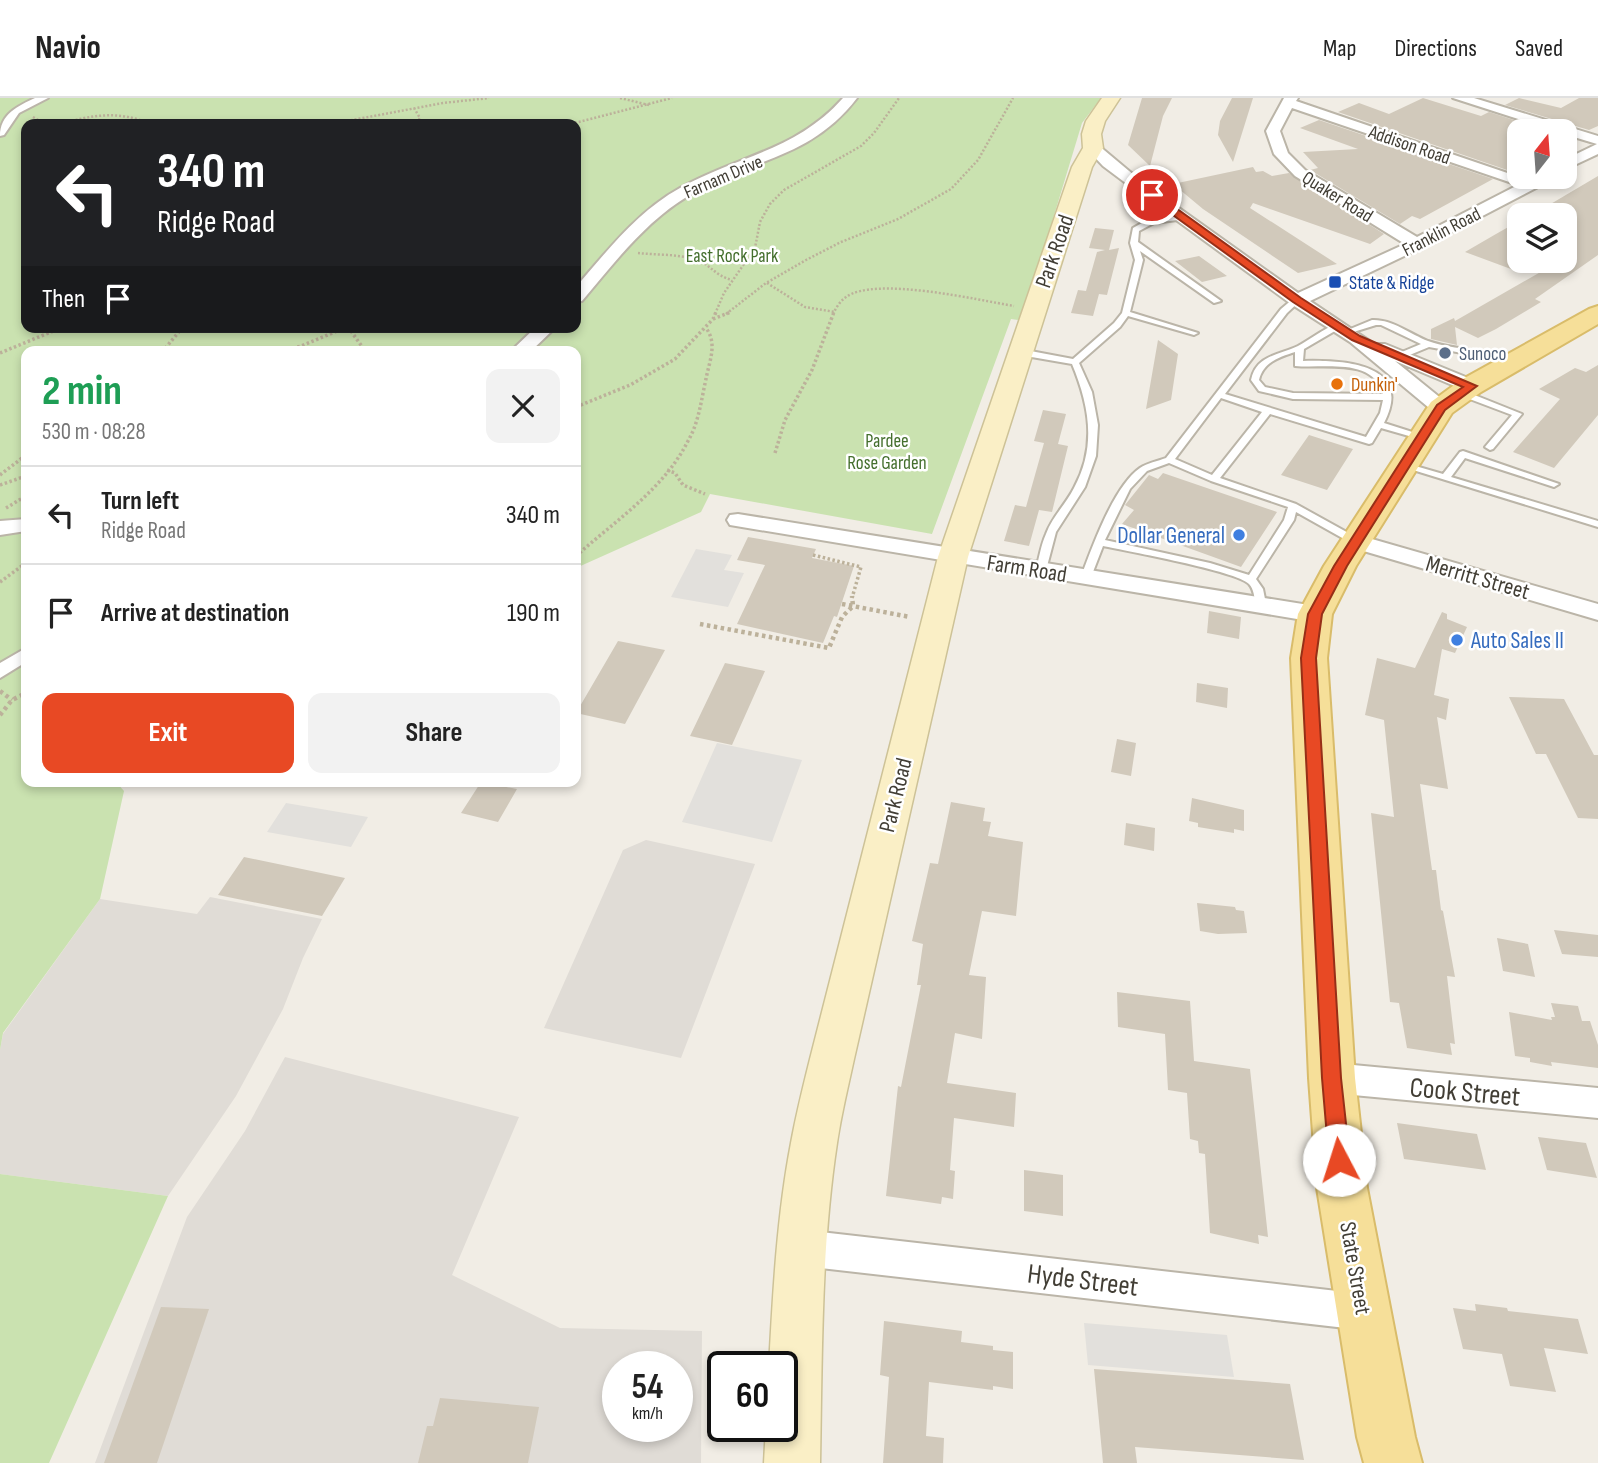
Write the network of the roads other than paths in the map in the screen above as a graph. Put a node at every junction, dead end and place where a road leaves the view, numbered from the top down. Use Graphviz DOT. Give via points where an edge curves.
graph roads {
  1 [pos="43,98"];
  2 [pos="850,98"];
  3 [pos="1111,98"];
  4 [pos="1460,98"];
  5 [pos="1291,100"];
  6 [pos="2,110"];
  7 [pos="16,111"];
  8 [pos="0,133"];
  9 [pos="1598,140"];
  10 [pos="1093,148"];
  11 [pos="1598,148"];
  12 [pos="1577,159"];
  13 [pos="1507,171"];
  14 [pos="1523,189"];
  15 [pos="1182,217"];
  16 [pos="1134,243"];
  17 [pos="1417,244"];
  18 [pos="581,291"];
  19 [pos="1297,300"];
  20 [pos="1217,301"];
  21 [pos="1126,313"];
  22 [pos="1598,314"];
  23 [pos="1346,332"];
  24 [pos="540,333"];
  25 [pos="1194,333"];
  26 [pos="1428,344"];
  27 [pos="526,346"];
  28 [pos="1300,348"];
  29 [pos="1020,352"];
  30 [pos="1400,356"];
  31 [pos="1075,362"];
  32 [pos="1246,362"];
  33 [pos="1298,364"];
  34 [pos="1260,366"];
  35 [pos="1507,366"];
  36 [pos="1220,395"];
  37 [pos="1458,396"];
  38 [pos="1388,397"];
  39 [pos="1268,411"];
  40 [pos="1378,424"];
  41 [pos="1423,437"];
  42 [pos="1490,447"];
  43 [pos="1169,460"];
  44 [pos="1405,466"];
  45 [pos="1445,478"];
  46 [pos="1214,479"];
  47 [pos="1554,484"];
  48 [pos="1293,506"];
  49 [pos="738,520"];
  50 [pos="1598,524"];
  51 [pos="21,526"];
  52 [pos="0,528"];
  53 [pos="1099,542"];
  54 [pos="1357,542"];
  55 [pos="953,557"];
  56 [pos="1041,570"];
  57 [pos="1086,577"];
  58 [pos="1251,579"];
  59 [pos="1261,604"];
  60 [pos="1598,612"];
  61 [pos="1315,614"];
  62 [pos="21,657"];
  63 [pos="0,672"];
  64 [pos="1332,1078"];
  65 [pos="1598,1103"];
  66 [pos="803,1248"];
  67 [pos="1363,1312"];
  68 [pos="792,1463"];
  69 [pos="1393,1463"];
  1 -- 7 [label="street"];
  2 -- 18 [label="street, Farnam Drive" via="828,120 783,149 682,193 652,215"];
  3 -- 10 [label="main road, Park Road" via="1092,129"];
  4 -- 9 [label="street"];
  5 -- 13 [label="street, Addison Road"];
  5 -- 17 [label="street, Quaker Road" via="1273,131 1281,154 1300,173"];
  6 -- 7 [label="street"];
  7 -- 8 [label="street"];
  10 -- 15 [label="street"];
  10 -- 29 [label="main road, Park Road" via="1082,167"];
  11 -- 12 [label="street"];
  14 -- 17 [label="street, Franklin Road"];
  15 -- 16 [label="lane" via="1152,221 1136,230"];
  15 -- 19 [label="street"];
  16 -- 20 [label="lane"];
  16 -- 21 [label="lane" via="1139,260"];
  17 -- 19 [label="street, Franklin Road"];
  19 -- 23 [label="street"];
  19 -- 32 [label="lane"];
  21 -- 25 [label="lane"];
  21 -- 31 [label="lane"];
  22 -- 35 [label="main road, State Street"];
  23 -- 26 [label="lane" via="1382,323"];
  23 -- 28 [label="lane"];
  23 -- 30 [label="street"];
  23 -- 37 [label="street"];
  24 -- 27 [label="street"];
  26 -- 30 [label="lane"];
  26 -- 35 [label="lane" via="1480,354"];
  28 -- 33 [label="lane"];
  28 -- 34 [label="lane"];
  29 -- 31 [label="lane"];
  29 -- 55 [label="main road, Park Road"];
  30 -- 37 [label="street"];
  31 -- 56 [label="lane" via="1088,392 1091,456 1080,487 1051,532"];
  32 -- 34 [label="lane"];
  32 -- 36 [label="lane"];
  33 -- 38 [label="lane" via="1358,366 1373,372"];
  34 -- 38 [label="lane" via="1255,380 1262,389 1273,392"];
  35 -- 37 [label="main road, State Street"];
  36 -- 39 [label="lane"];
  36 -- 43 [label="lane"];
  37 -- 41 [label="main road, State Street"];
  37 -- 42 [label="lane" via="1518,414"];
  38 -- 40 [label="lane"];
  39 -- 40 [label="lane" via="1369,441"];
  39 -- 46 [label="lane"];
  40 -- 41 [label="lane"];
  41 -- 44 [label="main road, State Street"];
  43 -- 46 [label="lane"];
  43 -- 53 [label="lane" via="1144,469 1126,488"];
  44 -- 45 [label="lane"];
  44 -- 54 [label="main road, State Street"];
  45 -- 47 [label="lane" via="1463,454"];
  45 -- 50 [label="lane"];
  46 -- 48 [label="lane"];
  48 -- 54 [label="lane"];
  48 -- 58 [label="lane" via="1289,520"];
  49 -- 55 [label="street, Farm Road"];
  51 -- 52 [label="street"];
  53 -- 57 [label="lane"];
  53 -- 58 [label="lane"];
  54 -- 60 [label="street, Merritt Street"];
  54 -- 61 [label="main road, State Street"];
  55 -- 56 [label="street, Farm Road"];
  55 -- 66 [label="main road, Park Road" via="832,1059 809,1172"];
  56 -- 57 [label="street, Farm Road"];
  57 -- 59 [label="street, Farm Road"];
  58 -- 59 [label="lane"];
  59 -- 61 [label="street, Farm Road"];
  61 -- 64 [label="main road, State Street" via="1308,658"];
  62 -- 63 [label="street"];
  64 -- 65 [label="street, Cook Street"];
  64 -- 67 [label="main road, State Street" via="1342,1188"];
  66 -- 67 [label="street, Hyde Street"];
  66 -- 68 [label="main road, Park Road"];
  67 -- 69 [label="main road, State Street"];
}
